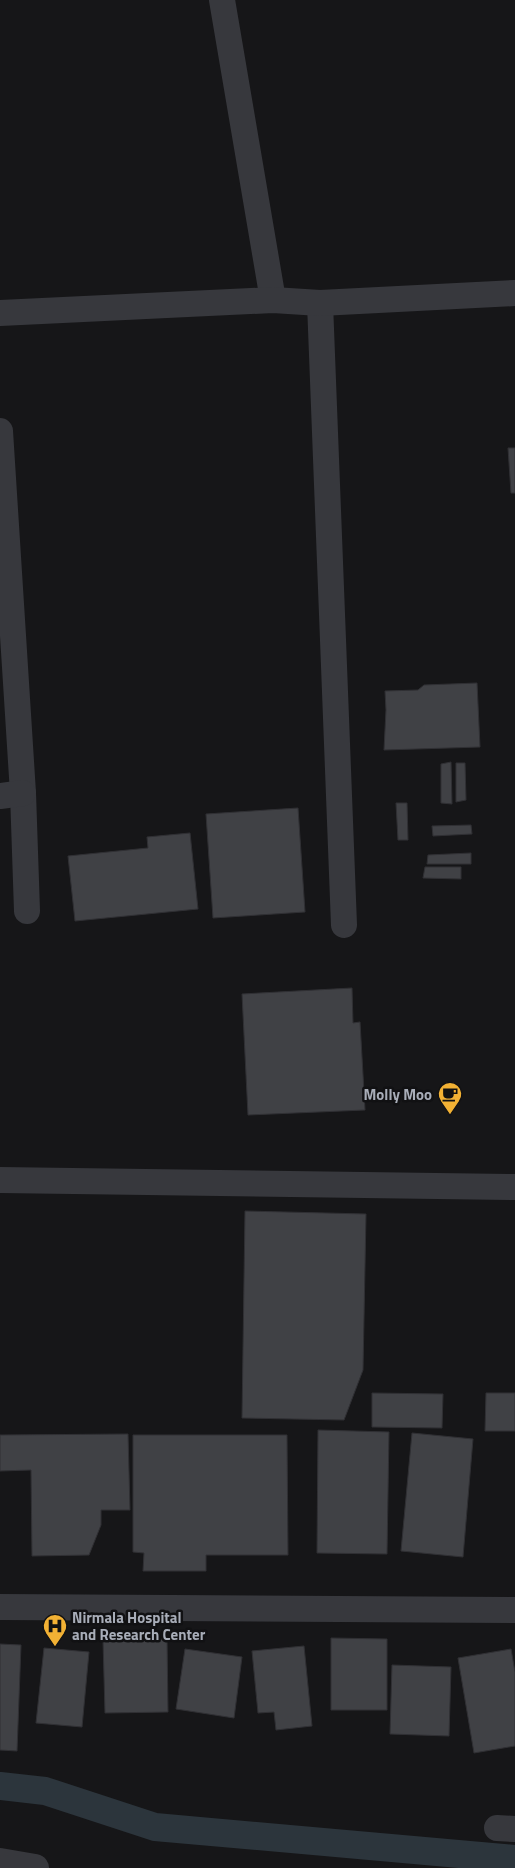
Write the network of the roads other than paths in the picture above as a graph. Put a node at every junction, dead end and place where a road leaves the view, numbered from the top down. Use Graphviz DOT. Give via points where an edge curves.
graph roads {
  1 [pos="222,0"];
  2 [pos="515,293"];
  3 [pos="273,300"];
  4 [pos="320,303"];
  5 [pos="0,314"];
  6 [pos="0,431"];
  7 [pos="3,530"];
  8 [pos="11,795"];
  9 [pos="27,911"];
  10 [pos="344,925"];
  11 [pos="0,1180"];
  12 [pos="515,1187"];
  13 [pos="0,1608"];
  14 [pos="515,1610"];
  15 [pos="0,1862"];
  16 [pos="35,1868"];
  1 -- 3 [label="street"];
  2 -- 4 [label="street"];
  3 -- 4 [label="street"];
  3 -- 5 [label="street"];
  4 -- 10 [label="street"];
  6 -- 7 [label="street"];
  7 -- 8 [label="street"];
  8 -- 9 [label="street"];
  11 -- 12 [label="street"];
  13 -- 14 [label="street"];
  15 -- 16 [label="street"];
}
